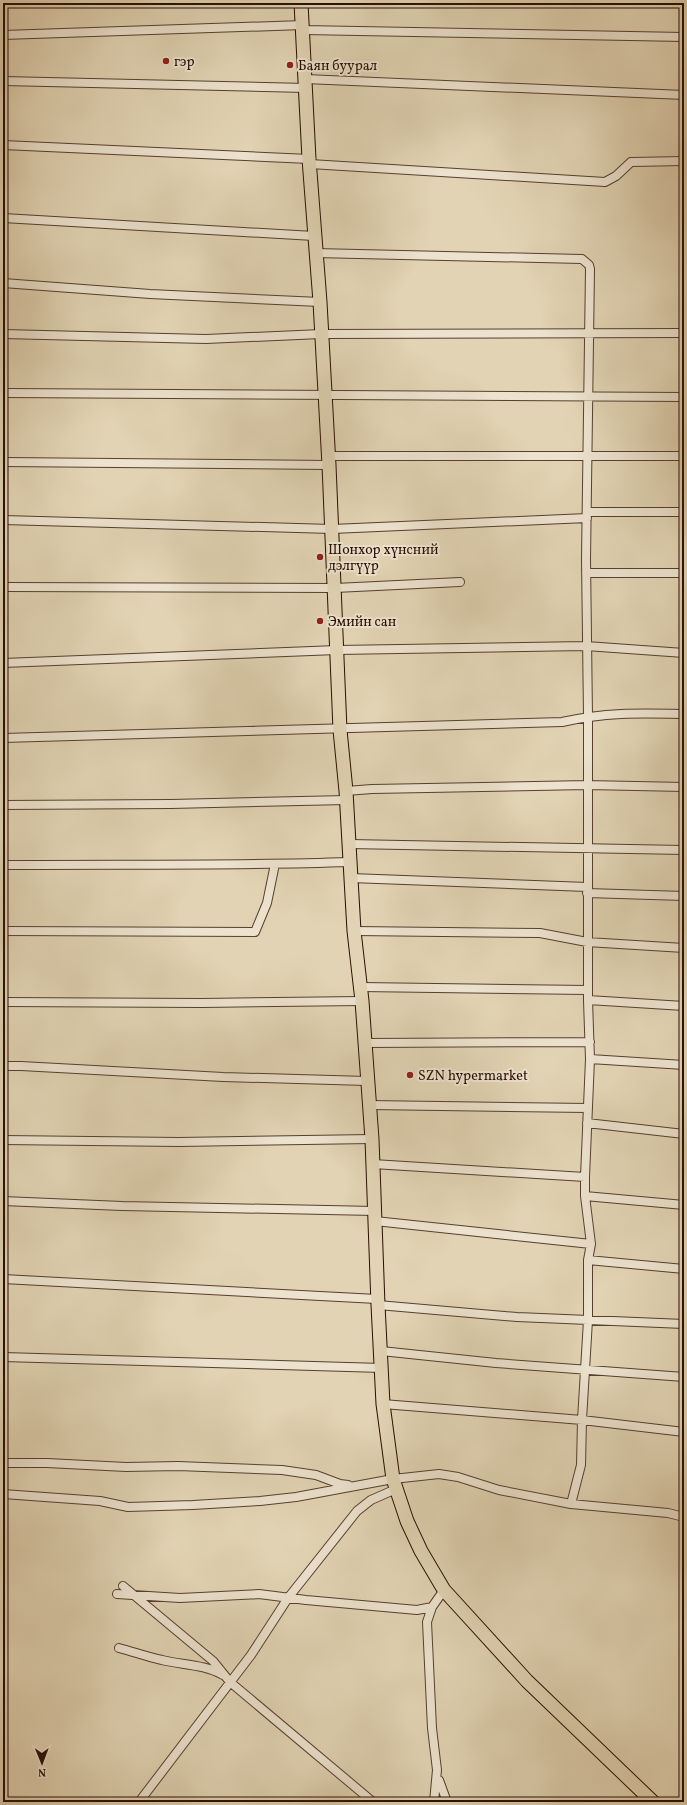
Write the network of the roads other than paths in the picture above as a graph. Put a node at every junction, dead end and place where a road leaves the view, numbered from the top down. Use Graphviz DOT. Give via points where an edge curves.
graph roads {
  1 [pos="301,3"];
  2 [pos="303,28"];
  3 [pos="3,34"];
  4 [pos="684,37"];
  5 [pos="3,81"];
  6 [pos="306,84"];
  7 [pos="684,95"];
  8 [pos="3,145"];
  9 [pos="684,161"];
  10 [pos="310,162"];
  11 [pos="3,218"];
  12 [pos="314,236"];
  13 [pos="315,253"];
  14 [pos="3,283"];
  15 [pos="320,302"];
  16 [pos="684,333"];
  17 [pos="3,334"];
  18 [pos="321,334"];
  19 [pos="590,334"];
  20 [pos="3,394"];
  21 [pos="324,395"];
  22 [pos="589,396"];
  23 [pos="684,397"];
  24 [pos="588,456"];
  25 [pos="684,456"];
  26 [pos="328,461"];
  27 [pos="3,462"];
  28 [pos="684,512"];
  29 [pos="587,515"];
  30 [pos="3,520"];
  31 [pos="332,529"];
  32 [pos="586,573"];
  33 [pos="684,573"];
  34 [pos="460,582"];
  35 [pos="3,587"];
  36 [pos="335,588"];
  37 [pos="586,646"];
  38 [pos="337,650"];
  39 [pos="684,653"];
  40 [pos="3,663"];
  41 [pos="684,714"];
  42 [pos="588,716"];
  43 [pos="340,730"];
  44 [pos="3,738"];
  45 [pos="587,785"];
  46 [pos="684,787"];
  47 [pos="346,796"];
  48 [pos="3,805"];
  49 [pos="349,844"];
  50 [pos="587,848"];
  51 [pos="684,850"];
  52 [pos="350,862"];
  53 [pos="274,864"];
  54 [pos="3,865"];
  55 [pos="351,878"];
  56 [pos="587,890"];
  57 [pos="684,896"];
  58 [pos="3,931"];
  59 [pos="354,931"];
  60 [pos="587,942"];
  61 [pos="684,948"];
  62 [pos="360,987"];
  63 [pos="588,990"];
  64 [pos="588,1000"];
  65 [pos="362,1001"];
  66 [pos="3,1002"];
  67 [pos="684,1006"];
  68 [pos="590,1042"];
  69 [pos="364,1043"];
  70 [pos="590,1059"];
  71 [pos="684,1065"];
  72 [pos="3,1066"];
  73 [pos="367,1081"];
  74 [pos="369,1105"];
  75 [pos="588,1108"];
  76 [pos="587,1123"];
  77 [pos="684,1134"];
  78 [pos="372,1139"];
  79 [pos="3,1140"];
  80 [pos="373,1164"];
  81 [pos="585,1177"];
  82 [pos="585,1196"];
  83 [pos="3,1201"];
  84 [pos="684,1205"];
  85 [pos="375,1216"];
  86 [pos="591,1244"];
  87 [pos="588,1260"];
  88 [pos="684,1269"];
  89 [pos="3,1279"];
  90 [pos="377,1302"];
  91 [pos="588,1320"];
  92 [pos="684,1324"];
  93 [pos="381,1351"];
  94 [pos="3,1357"];
  95 [pos="382,1368"];
  96 [pos="586,1370"];
  97 [pos="684,1377"];
  98 [pos="383,1404"];
  99 [pos="582,1420"];
  100 [pos="684,1432"];
  101 [pos="3,1463"];
  102 [pos="395,1484"];
  103 [pos="355,1486"];
  104 [pos="3,1494"];
  105 [pos="571,1504"];
  106 [pos="684,1517"];
  107 [pos="123,1586"];
  108 [pos="444,1590"];
  109 [pos="117,1594"];
  110 [pos="133,1594"];
  111 [pos="288,1598"];
  112 [pos="432,1607"];
  113 [pos="119,1648"];
  114 [pos="228,1680"];
  115 [pos="438,1777"];
  116 [pos="139,1802"];
  117 [pos="373,1802"];
  118 [pos="434,1802"];
  119 [pos="447,1802"];
  120 [pos="653,1802"];
  1 -- 2 [label="main road"];
  2 -- 3 [label="street"];
  2 -- 4 [label="street"];
  2 -- 6 [label="main road"];
  5 -- 6 [label="street"];
  6 -- 7 [label="street"];
  6 -- 10 [label="main road"];
  8 -- 10 [label="street"];
  9 -- 10 [label="street" via="631,162 605,182"];
  10 -- 12 [label="main road"];
  11 -- 12 [label="street"];
  12 -- 13 [label="main road"];
  13 -- 15 [label="main road"];
  13 -- 19 [label="street" via="582,259 590,269"];
  14 -- 15 [label="street" via="150,294"];
  15 -- 18 [label="main road"];
  16 -- 19 [label="street"];
  17 -- 18 [label="street" via="206,339"];
  18 -- 19 [label="street"];
  18 -- 21 [label="main road"];
  19 -- 22 [label="street"];
  20 -- 21 [label="street"];
  21 -- 22 [label="street"];
  21 -- 26 [label="main road"];
  22 -- 23 [label="street"];
  22 -- 24 [label="street"];
  24 -- 25 [label="street"];
  24 -- 26 [label="street"];
  24 -- 29 [label="street"];
  26 -- 27 [label="street"];
  26 -- 31 [label="main road"];
  28 -- 29 [label="street"];
  29 -- 31 [label="street"];
  29 -- 32 [label="street"];
  30 -- 31 [label="street"];
  31 -- 36 [label="main road"];
  32 -- 33 [label="street"];
  32 -- 37 [label="street"];
  34 -- 36 [label="street"];
  35 -- 36 [label="street"];
  36 -- 38 [label="main road"];
  37 -- 38 [label="street"];
  37 -- 39 [label="street"];
  37 -- 42 [label="street"];
  38 -- 40 [label="street"];
  38 -- 43 [label="main road"];
  41 -- 42 [label="street" via="624,712"];
  42 -- 43 [label="street" via="562,722"];
  42 -- 45 [label="street"];
  43 -- 44 [label="street"];
  43 -- 47 [label="main road"];
  45 -- 46 [label="street"];
  45 -- 47 [label="street" via="372,789"];
  45 -- 50 [label="street"];
  47 -- 48 [label="street" via="171,804"];
  47 -- 49 [label="main road"];
  49 -- 50 [label="street"];
  49 -- 52 [label="main road"];
  50 -- 51 [label="street"];
  50 -- 56 [label="street"];
  52 -- 53 [label="street"];
  52 -- 55 [label="main road"];
  53 -- 54 [label="street"];
  53 -- 58 [label="street" via="267,904 255,932"];
  55 -- 56 [label="street"];
  55 -- 59 [label="main road"];
  56 -- 57 [label="street"];
  56 -- 60 [label="street"];
  59 -- 60 [label="street" via="540,933"];
  59 -- 62 [label="main road"];
  60 -- 61 [label="street"];
  60 -- 63 [label="street"];
  62 -- 63 [label="street"];
  62 -- 65 [label="main road"];
  63 -- 64 [label="street"];
  64 -- 67 [label="street"];
  64 -- 68 [label="street"];
  65 -- 66 [label="street"];
  65 -- 69 [label="main road"];
  68 -- 69 [label="street"];
  68 -- 70 [label="street"];
  69 -- 73 [label="main road"];
  70 -- 71 [label="street"];
  70 -- 75 [label="street"];
  72 -- 73 [label="street"];
  73 -- 74 [label="main road"];
  74 -- 75 [label="street"];
  74 -- 78 [label="main road"];
  75 -- 76 [label="street"];
  76 -- 77 [label="street"];
  76 -- 81 [label="street"];
  78 -- 79 [label="street" via="179,1142"];
  78 -- 80 [label="main road"];
  80 -- 81 [label="street"];
  80 -- 85 [label="main road"];
  81 -- 82 [label="street"];
  82 -- 84 [label="street"];
  82 -- 86 [label="street"];
  83 -- 85 [label="street"];
  85 -- 86 [label="street"];
  85 -- 90 [label="main road"];
  86 -- 87 [label="street"];
  87 -- 88 [label="street"];
  87 -- 91 [label="street"];
  89 -- 90 [label="street"];
  90 -- 91 [label="street" via="517,1317"];
  90 -- 93 [label="main road"];
  91 -- 92 [label="street"];
  91 -- 96 [label="street"];
  93 -- 95 [label="main road"];
  93 -- 96 [label="street"];
  94 -- 95 [label="street"];
  95 -- 98 [label="main road"];
  96 -- 97 [label="street"];
  96 -- 99 [label="street"];
  98 -- 99 [label="street"];
  98 -- 102 [label="main road"];
  99 -- 100 [label="street"];
  99 -- 105 [label="street" via="581,1465"];
  101 -- 103 [label="street" via="282,1470 316,1475 340,1484"];
  102 -- 103 [label="street"];
  102 -- 105 [label="street" via="439,1474 499,1490"];
  102 -- 108 [label="main road" via="420,1551"];
  102 -- 111 [label="street" via="357,1511"];
  103 -- 104 [label="street" via="260,1501 128,1507 100,1501"];
  105 -- 106 [label="street" via="668,1513"];
  107 -- 110 [label="street"];
  108 -- 112 [label="street"];
  108 -- 120 [label="main road" via="527,1681"];
  109 -- 110 [label="street"];
  110 -- 111 [label="street" via="180,1598 259,1594"];
  110 -- 114 [label="street" via="213,1661"];
  111 -- 112 [label="street" via="417,1610"];
  111 -- 114 [label="street" via="252,1655"];
  112 -- 115 [label="street" via="427,1622 432,1728"];
  113 -- 114 [label="street" via="216,1671"];
  114 -- 116 [label="street"];
  114 -- 117 [label="street"];
  115 -- 118 [label="street"];
  115 -- 119 [label="street"];
}
